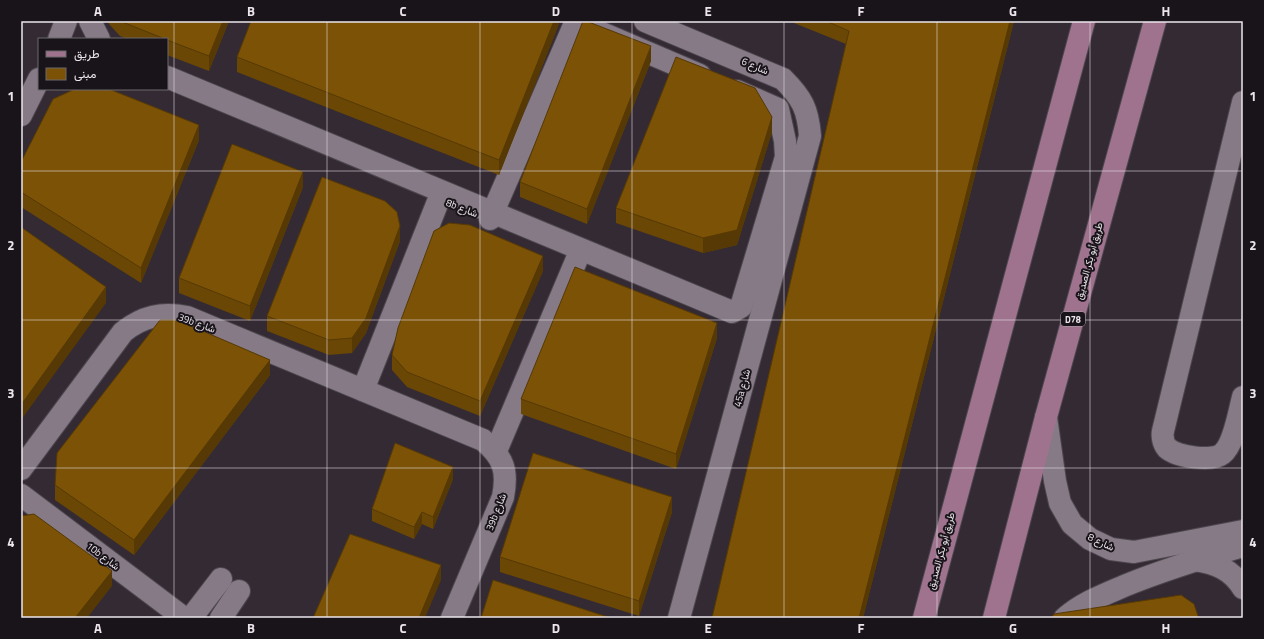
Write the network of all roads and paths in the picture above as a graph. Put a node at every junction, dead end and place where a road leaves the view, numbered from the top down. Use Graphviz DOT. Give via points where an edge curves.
graph roads {
  1 [pos="66,21"];
  2 [pos="90,21"];
  3 [pos="575,21"];
  4 [pos="645,21"];
  5 [pos="1084,21"];
  6 [pos="1156,21"];
  7 [pos="58,38"];
  8 [pos="98,38"];
  9 [pos="168,77"];
  10 [pos="38,81"];
  11 [pos="166,90"];
  12 [pos="1243,102"];
  13 [pos="21,115"];
  14 [pos="806,157"];
  15 [pos="439,199"];
  16 [pos="491,216"];
  17 [pos="579,254"];
  18 [pos="759,326"];
  19 [pos="363,390"];
  20 [pos="1243,397"];
  21 [pos="1046,417"];
  22 [pos="496,451"];
  23 [pos="21,469"];
  24 [pos="21,495"];
  25 [pos="1240,535"];
  26 [pos="1194,560"];
  27 [pos="221,579"];
  28 [pos="1243,588"];
  29 [pos="240,591"];
  30 [pos="184,618"];
  31 [pos="192,618"];
  32 [pos="221,618"];
  33 [pos="452,618"];
  34 [pos="679,618"];
  35 [pos="924,618"];
  36 [pos="994,618"];
  37 [pos="1065,618"];
  1 -- 7 [label="street"];
  2 -- 8 [label="street"];
  3 -- 16 [label="street"];
  3 -- 16 [label="street" via="778,109 786,157 741,307 732,312"];
  4 -- 14 [label="street, شارع 6" via="783,79 799,94 808,114 810,136"];
  5 -- 35 [label="main road, طريق أبو بكر الصديق"];
  6 -- 21 [label="main road, طريق أبو بكر الصديق / D78"];
  9 -- 16 [label="street"];
  10 -- 13 [label="street"];
  11 -- 15 [label="street, 8b شارع"];
  12 -- 20 [label="street" via="1163,431 1162,437 1167,448 1203,459 1223,454 1231,443"];
  14 -- 18 [label="street, 45a شارع"];
  15 -- 16 [label="street, 8b شارع"];
  15 -- 19 [label="street"];
  16 -- 17 [label="street, 8b شارع"];
  17 -- 18 [label="street, 8b شارع"];
  17 -- 22 [label="street"];
  18 -- 34 [label="street, 45a شارع"];
  19 -- 22 [label="street, 39b شارع" via="483,440"];
  19 -- 23 [label="street, 39b شارع" via="187,317 172,314 144,318 133,324 115,341"];
  21 -- 25 [label="street, شارع 8" via="1060,503 1072,524 1090,539 1111,549 1134,552"];
  21 -- 36 [label="main road, طريق أبو بكر الصديق / D78"];
  22 -- 33 [label="street, 39b شارع" via="504,466 506,481 502,497"];
  24 -- 30 [label="street, 10b شارع"];
  25 -- 26 [label="street, شارع 8"];
  26 -- 28 [label="street" via="1210,562 1226,569"];
  26 -- 37 [label="street, شارع 8" via="1091,600"];
  27 -- 31 [label="street"];
  29 -- 32 [label="street"];
}
